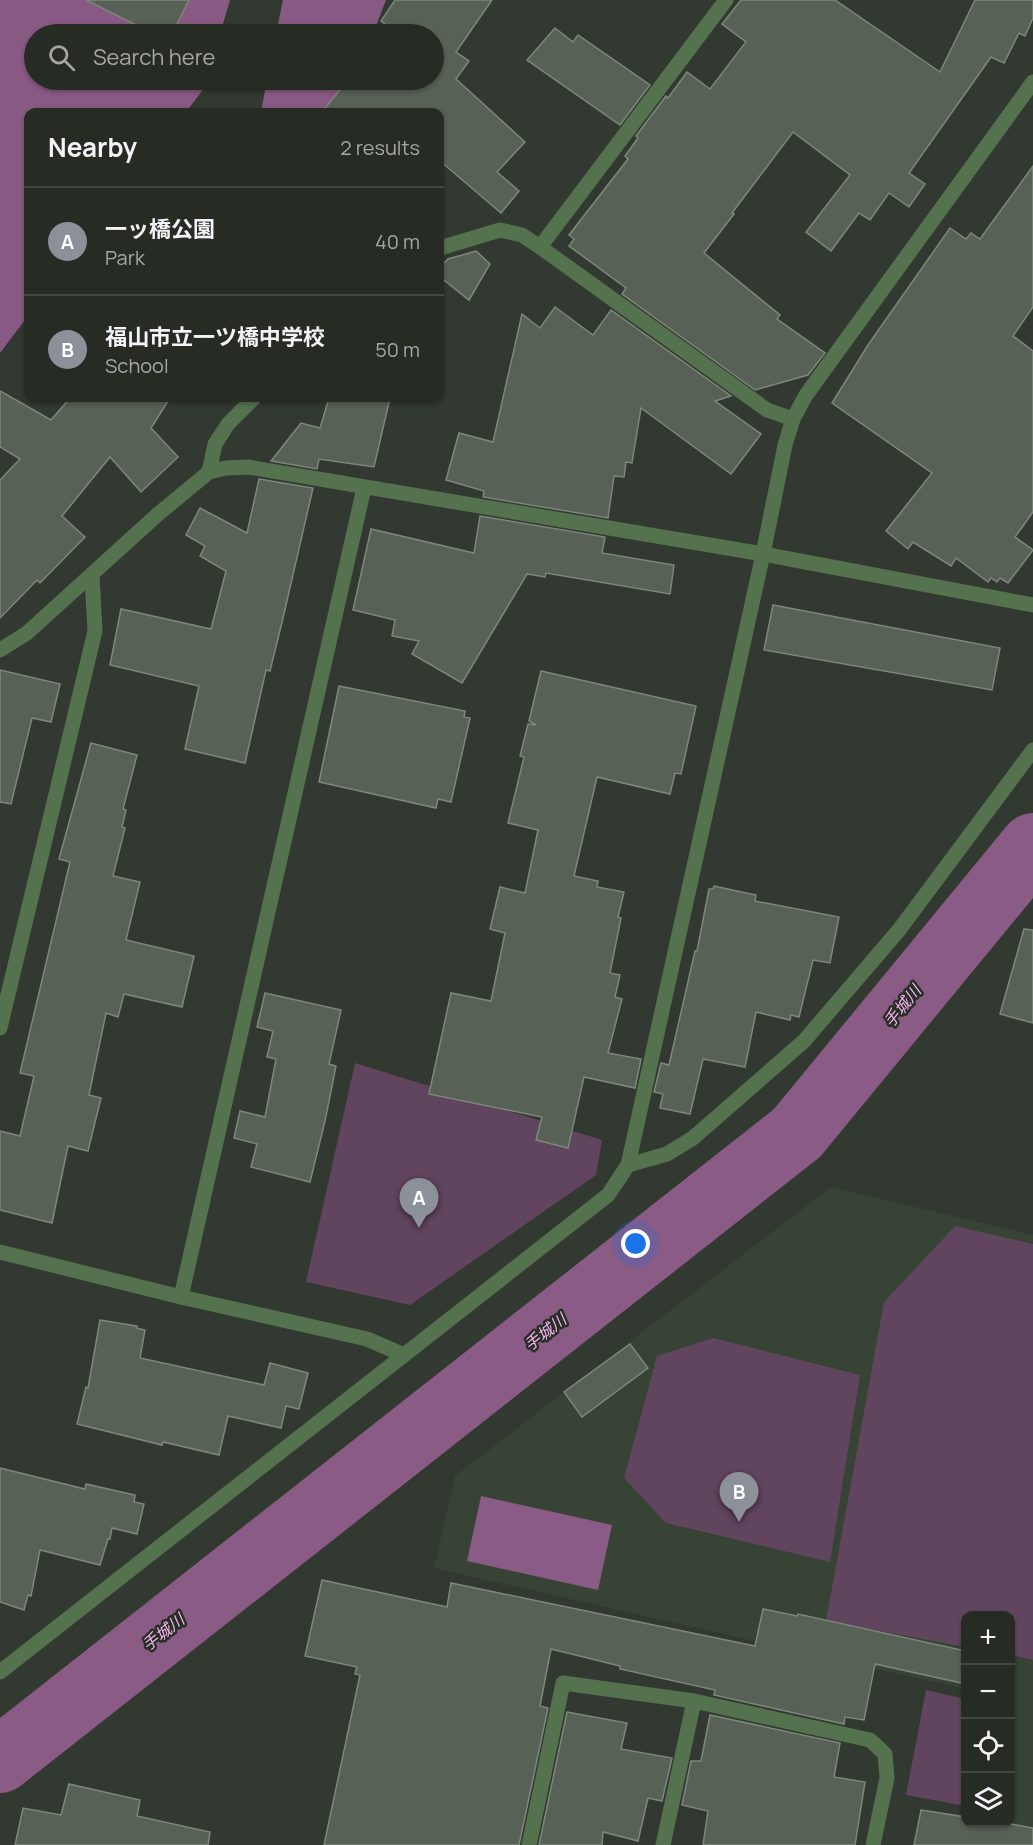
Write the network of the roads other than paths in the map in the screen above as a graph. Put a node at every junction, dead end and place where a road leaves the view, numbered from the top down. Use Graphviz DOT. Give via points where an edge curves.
graph roads {
  1 [pos="726,0"];
  2 [pos="1033,82"];
  3 [pos="444,247"];
  4 [pos="540,248"];
  5 [pos="250,402"];
  6 [pos="792,419"];
  7 [pos="208,472"];
  8 [pos="364,488"];
  9 [pos="764,554"];
  10 [pos="92,575"];
  11 [pos="1033,605"];
  12 [pos="0,650"];
  13 [pos="1033,750"];
  14 [pos="0,1028"];
  15 [pos="628,1165"];
  16 [pos="0,1252"];
  17 [pos="181,1297"];
  18 [pos="404,1355"];
  19 [pos="0,1672"];
  20 [pos="694,1701"];
  21 [pos="529,1845"];
  22 [pos="663,1845"];
  23 [pos="873,1845"];
  1 -- 4 [label="street"];
  2 -- 6 [label="street" via="806,394"];
  3 -- 4 [label="street" via="501,230 522,235"];
  4 -- 6 [label="street" via="767,410"];
  5 -- 7 [label="street" via="215,444"];
  6 -- 9 [label="street"];
  7 -- 8 [label="street" via="248,467"];
  7 -- 10 [label="street"];
  8 -- 9 [label="street"];
  8 -- 17 [label="street"];
  9 -- 11 [label="street"];
  9 -- 15 [label="street"];
  10 -- 12 [label="street" via="27,633"];
  10 -- 14 [label="street" via="95,631"];
  13 -- 15 [label="street" via="899,930 804,1041 693,1138 668,1154"];
  15 -- 18 [label="street" via="608,1195"];
  16 -- 17 [label="street"];
  17 -- 18 [label="street" via="367,1339"];
  18 -- 19 [label="street"];
  20 -- 21 [label="street" via="563,1683"];
  20 -- 22 [label="street"];
  20 -- 23 [label="street" via="870,1740 885,1754 887,1778"];
}
